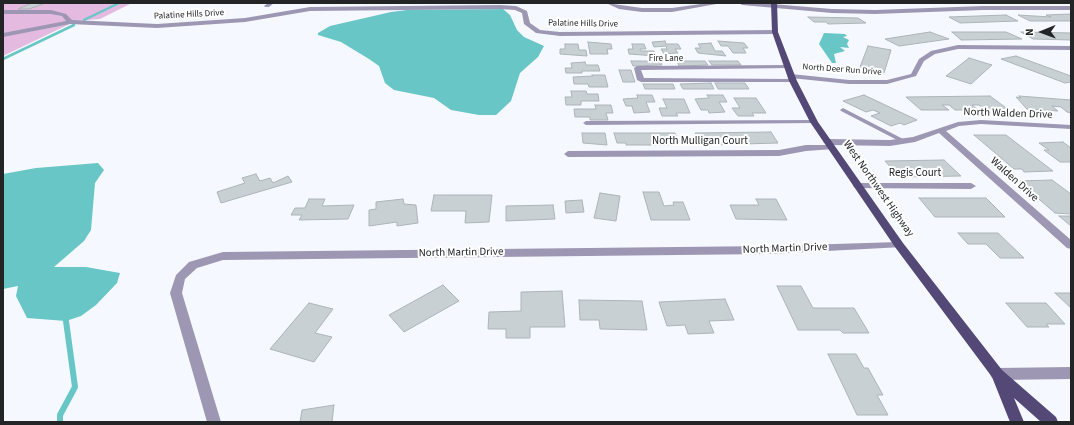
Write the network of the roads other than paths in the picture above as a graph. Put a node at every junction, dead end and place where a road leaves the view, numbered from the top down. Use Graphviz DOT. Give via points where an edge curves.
graph roads {
  1 [pos="610,3"];
  2 [pos="719,3"];
  3 [pos="742,3"];
  4 [pos="774,4"];
  5 [pos="1071,8"];
  6 [pos="3,12"];
  7 [pos="70,22"];
  8 [pos="775,32"];
  9 [pos="3,35"];
  10 [pos="1071,48"];
  11 [pos="790,75"];
  12 [pos="843,110"];
  13 [pos="814,122"];
  14 [pos="586,123"];
  15 [pos="1071,127"];
  16 [pos="941,131"];
  17 [pos="903,141"];
  18 [pos="829,145"];
  19 [pos="568,154"];
  20 [pos="858,186"];
  21 [pos="971,186"];
  22 [pos="899,245"];
  23 [pos="1071,246"];
  24 [pos="1071,373"];
  25 [pos="997,374"];
  26 [pos="214,422"];
  27 [pos="1017,422"];
  28 [pos="1051,422"];
  1 -- 2 [label="street" via="642,10 672,10"];
  3 -- 4 [label="street"];
  4 -- 5 [label="street" via="832,11 876,12"];
  4 -- 8 [label="main road, West Northwest Highway"];
  6 -- 7 [label="street" via="51,12 64,15"];
  7 -- 8 [label="street, Palatine Hills Drive" via="157,26 245,20 316,9 500,7 516,8 524,12 527,24 538,32 560,34"];
  7 -- 9 [label="street"];
  8 -- 11 [label="main road, West Northwest Highway"];
  10 -- 11 [label="street, North Deer Run Drive" via="958,47 932,52 921,60 914,74 887,82 849,82"];
  11 -- 11 [label="street, Fire Lane" via="641,80 637,68"];
  11 -- 13 [label="main road, West Northwest Highway"];
  12 -- 17 [label="lane"];
  13 -- 14 [label="lane"];
  13 -- 18 [label="main road, West Northwest Highway"];
  15 -- 16 [label="street, North Walden Drive" via="981,122 958,124"];
  16 -- 17 [label="street, North Walden Drive"];
  16 -- 23 [label="street, Walden Drive"];
  17 -- 18 [label="street, North Walden Drive"];
  18 -- 19 [label="street, North Mulligan Court" via="779,154"];
  18 -- 20 [label="main road, West Northwest Highway"];
  20 -- 21 [label="street, Regis Court"];
  20 -- 22 [label="main road, West Northwest Highway"];
  22 -- 25 [label="main road, West Northwest Highway"];
  22 -- 26 [label="street, North Martin Drive" via="769,250 223,256 193,265 180,278 176,293"];
  24 -- 25 [label="street"];
  25 -- 27 [label="main road, West Northwest Highway"];
  25 -- 28 [label="main road, West Northwest Highway"];
}
